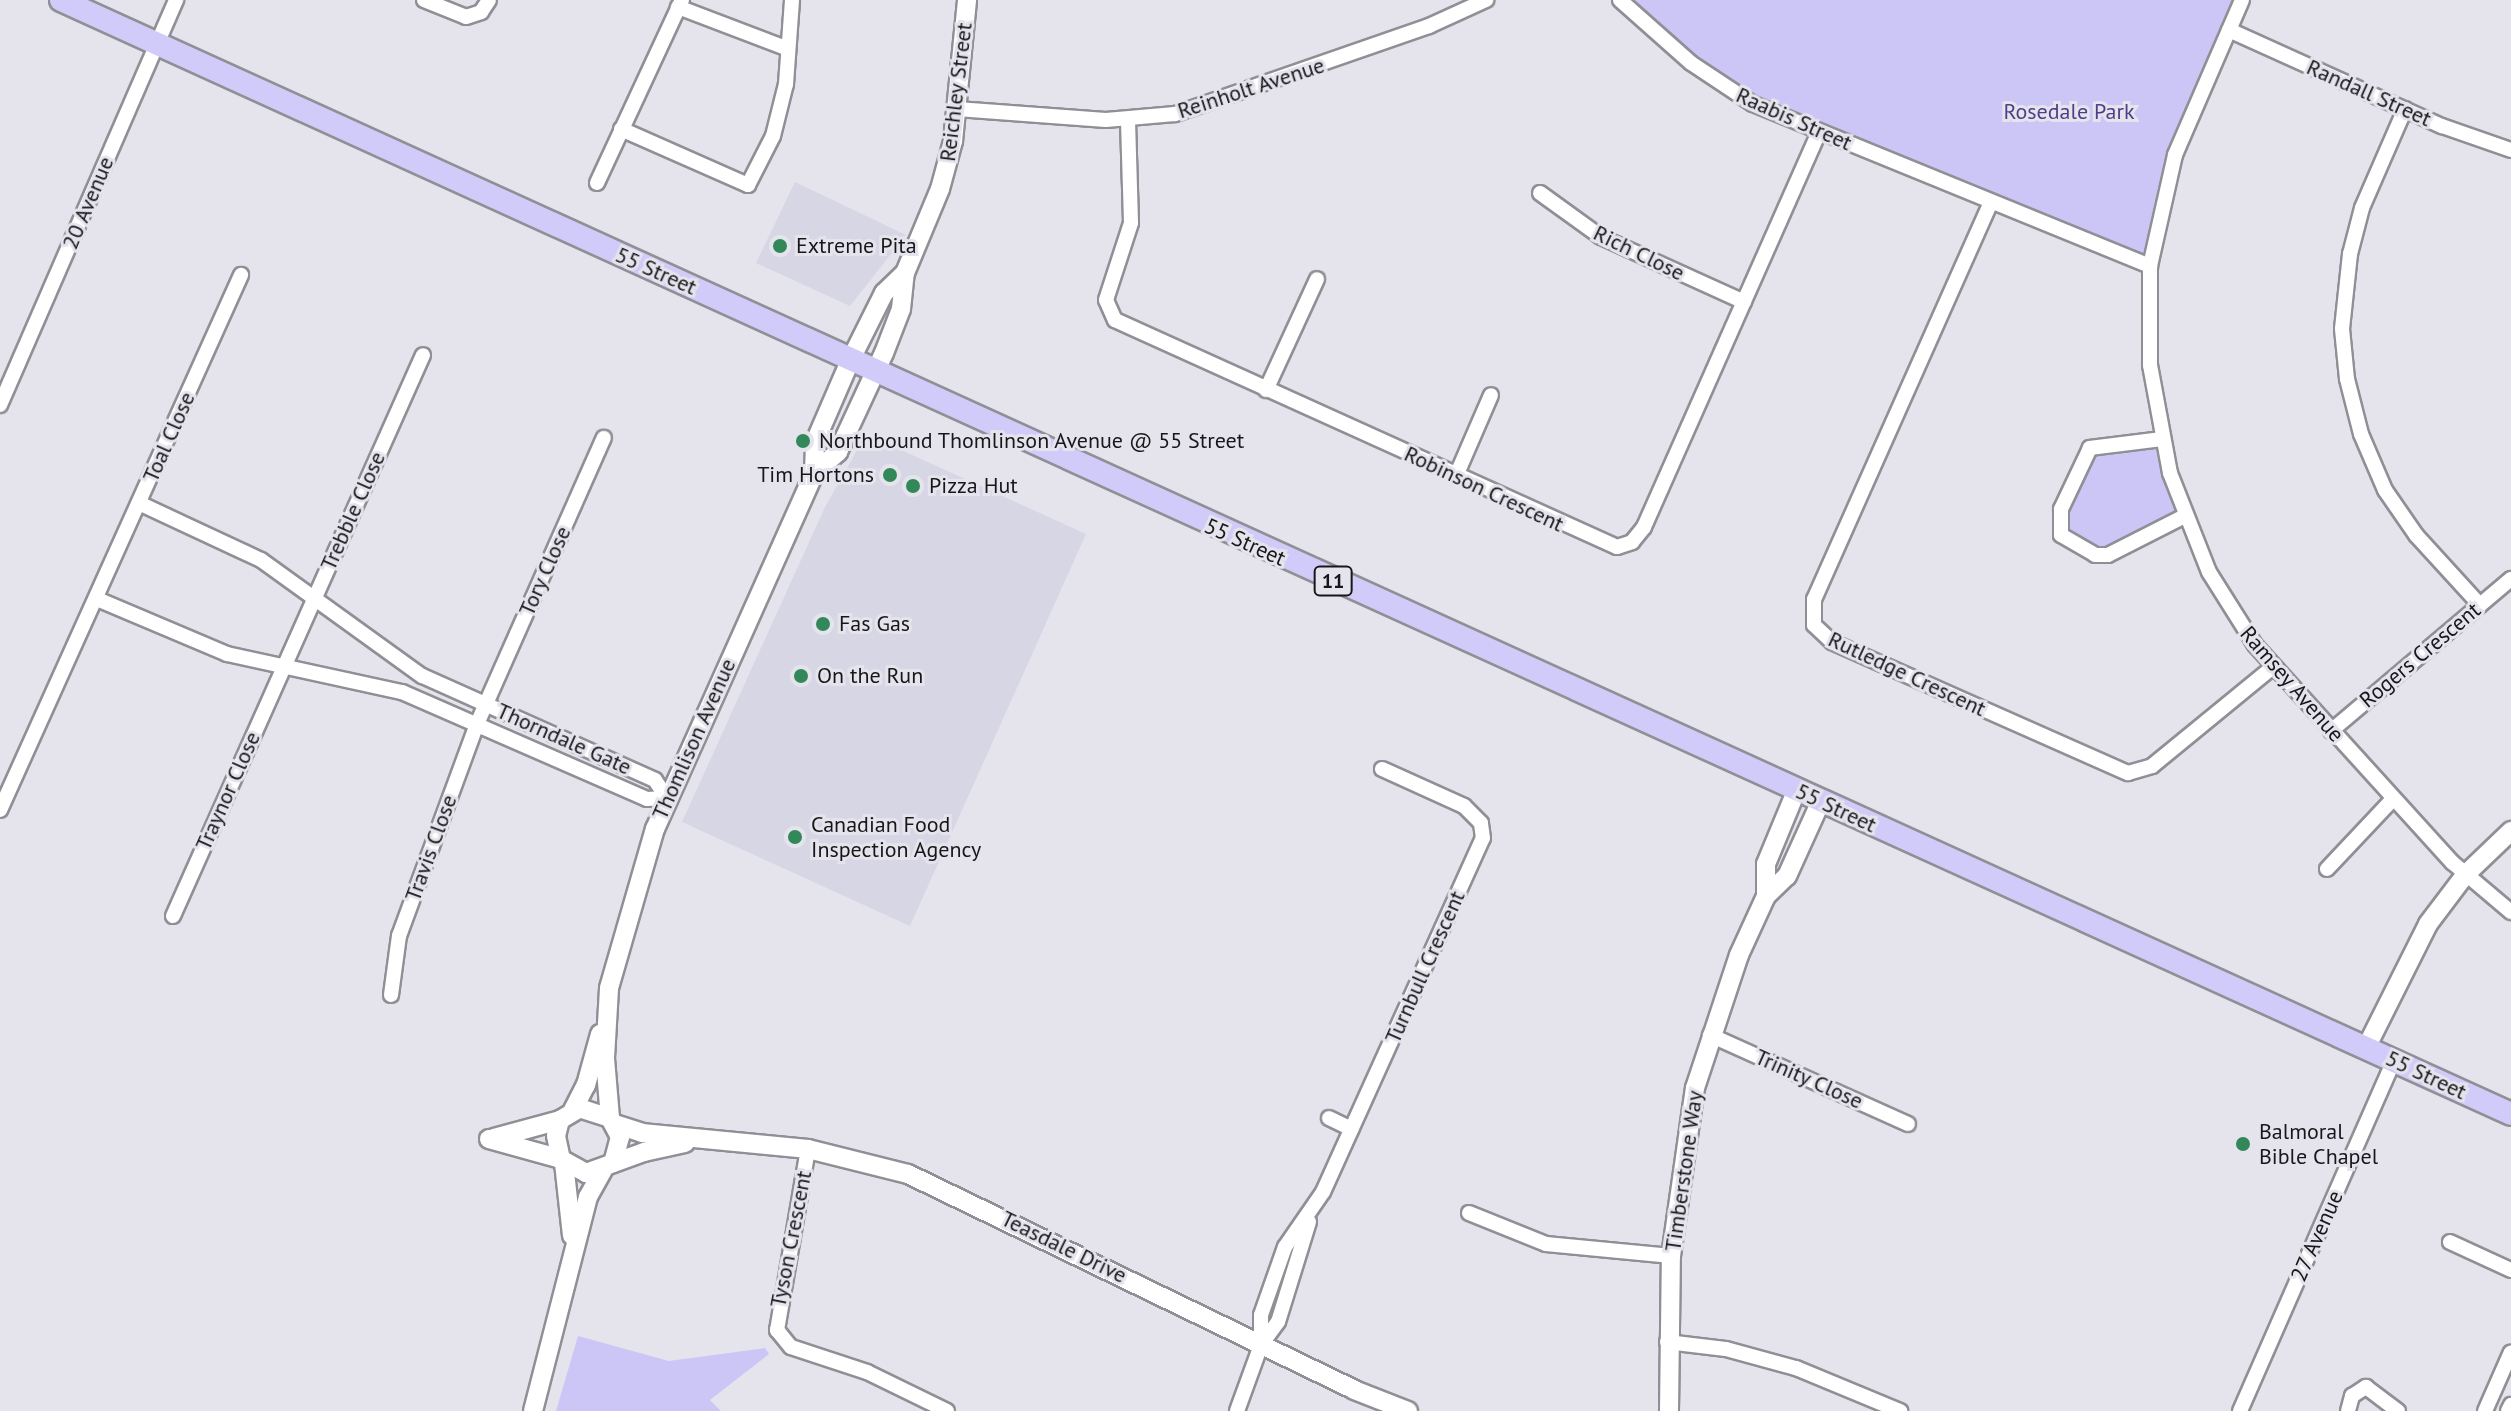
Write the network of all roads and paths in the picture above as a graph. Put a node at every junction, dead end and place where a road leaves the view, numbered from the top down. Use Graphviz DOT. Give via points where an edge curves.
graph roads {
  1 [pos="61,0"];
  2 [pos="176,0"];
  3 [pos="424,0"];
  4 [pos="489,0"];
  5 [pos="792,0"];
  6 [pos="967,0"];
  7 [pos="1446,0"];
  8 [pos="1486,0"];
  9 [pos="1620,0"];
  10 [pos="2242,0"];
  11 [pos="680,4"];
  12 [pos="1452,17"];
  13 [pos="2229,30"];
  14 [pos="157,43"];
  15 [pos="786,48"];
  16 [pos="957,109"];
  17 [pos="2405,109"];
  18 [pos="1128,121"];
  19 [pos="621,129"];
  20 [pos="1819,132"];
  21 [pos="2511,150"];
  22 [pos="597,183"];
  23 [pos="1540,193"];
  24 [pos="1991,202"];
  25 [pos="2150,266"];
  26 [pos="905,273"];
  27 [pos="241,275"];
  28 [pos="1317,279"];
  29 [pos="1744,302"];
  30 [pos="423,355"];
  31 [pos="851,359"];
  32 [pos="875,371"];
  33 [pos="1266,390"];
  34 [pos="1491,395"];
  35 [pos="0,405"];
  36 [pos="604,438"];
  37 [pos="2162,439"];
  38 [pos="814,473"];
  39 [pos="1456,476"];
  40 [pos="139,503"];
  41 [pos="2185,516"];
  42 [pos="2511,579"];
  43 [pos="315,598"];
  44 [pos="97,599"];
  45 [pos="2480,605"];
  46 [pos="397,661"];
  47 [pos="284,667"];
  48 [pos="2273,667"];
  49 [pos="385,686"];
  50 [pos="486,704"];
  51 [pos="477,724"];
  52 [pos="2331,731"];
  53 [pos="577,745"];
  54 [pos="568,766"];
  55 [pos="1382,769"];
  56 [pos="1797,789"];
  57 [pos="667,798"];
  58 [pos="2393,799"];
  59 [pos="1821,801"];
  60 [pos="0,810"];
  61 [pos="2511,831"];
  62 [pos="2327,869"];
  63 [pos="2465,875"];
  64 [pos="1766,896"];
  65 [pos="2511,912"];
  66 [pos="173,916"];
  67 [pos="391,995"];
  68 [pos="605,1016"];
  69 [pos="1710,1035"];
  70 [pos="2366,1048"];
  71 [pos="2394,1061"];
  72 [pos="2511,1114"];
  73 [pos="567,1115"];
  74 [pos="1329,1118"];
  75 [pos="612,1121"];
  76 [pos="1908,1124"];
  77 [pos="1352,1129"];
  78 [pos="704,1140"];
  79 [pos="808,1149"];
  80 [pos="563,1161"];
  81 [pos="608,1166"];
  82 [pos="1469,1213"];
  83 [pos="2450,1242"];
  84 [pos="573,1250"];
  85 [pos="1671,1256"];
  86 [pos="2511,1270"];
  87 [pos="1667,1342"];
  88 [pos="1261,1345"];
  89 [pos="2511,1352"];
  90 [pos="2511,1405"];
  91 [pos="533,1411"];
  92 [pos="947,1411"];
  93 [pos="1237,1411"];
  94 [pos="1408,1411"];
  95 [pos="1669,1411"];
  96 [pos="1900,1411"];
  97 [pos="2240,1411"];
  98 [pos="2348,1411"];
  99 [pos="2398,1411"];
  100 [pos="2485,1411"];
  101 [pos="2508,1411"];
  1 -- 14 [label="main road, 11"];
  2 -- 14 [label="street, 20 Avenue"];
  3 -- 4 [label="street" via="466,17 481,12"];
  5 -- 15 [label="street"];
  6 -- 16 [label="street, Reichley Street"];
  7 -- 12 [label="street"];
  8 -- 12 [label="street, Reinholt Avenue"];
  9 -- 20 [label="street, Raabis Street" via="1710,77 1753,104"];
  10 -- 13 [label="street, Ramsey Avenue"];
  11 -- 15 [label="street"];
  11 -- 19 [label="street"];
  12 -- 18 [label="street, Reinholt Avenue" via="1207,106"];
  13 -- 17 [label="street, Randall Street"];
  13 -- 25 [label="street, Ramsey Avenue" via="2175,155"];
  14 -- 31 [label="main road, 55 Street / 11"];
  14 -- 35 [label="street, 20 Avenue"];
  15 -- 19 [label="street" via="786,84 773,136 748,185"];
  16 -- 18 [label="street, Reinholt Avenue"];
  16 -- 26 [label="street, Reichley Street" via="940,189"];
  17 -- 21 [label="street, Randall Street"];
  17 -- 45 [label="street" via="2351,245 2342,329 2347,379 2361,434 2385,490 2416,535"];
  18 -- 33 [label="street, Robinson Crescent" via="1132,213 1107,293 1109,314"];
  19 -- 22 [label="street"];
  20 -- 24 [label="street, Raabis Street"];
  20 -- 29 [label="street, Robinson Crescent"];
  23 -- 29 [label="street, Rich Close" via="1601,237"];
  24 -- 25 [label="street, Raabis Street"];
  24 -- 48 [label="street, Rutledge Crescent" via="1814,599 1814,625 1832,642 2128,773 2152,766"];
  25 -- 37 [label="street, Ramsey Avenue" via="2150,365"];
  26 -- 31 [label="street, Reichley Street" via="884,293"];
  26 -- 32 [label="street, Reichley Street" via="901,309"];
  27 -- 40 [label="street, Toal Close"];
  28 -- 33 [label="street"];
  29 -- 39 [label="street, Robinson Crescent" via="1644,527 1632,542 1604,544"];
  30 -- 43 [label="street, Trebble Close"];
  31 -- 32 [label="main road, 55 Street / 11"];
  31 -- 38 [label="street, Thomlison Avenue" via="815,442"];
  32 -- 38 [label="street, Thomlison Avenue" via="838,452"];
  32 -- 56 [label="main road, 55 Street / 11"];
  33 -- 39 [label="street, Robinson Crescent"];
  34 -- 39 [label="street"];
  36 -- 50 [label="street, Tory Close"];
  37 -- 41 [label="street, Ramsey Avenue"];
  37 -- 41 [label="street" via="2090,448 2061,509 2059,528 2073,544 2108,555"];
  38 -- 57 [label="street, Thomlison Avenue"];
  40 -- 43 [label="street, Thorndale Gate" via="246,552"];
  40 -- 44 [label="street, Toal Close"];
  41 -- 48 [label="street, Ramsey Avenue" via="2223,598"];
  42 -- 45 [label="street, Rogers Crescent"];
  43 -- 46 [label="street, Thorndale Gate"];
  43 -- 47 [label="street, Trebble Close"];
  44 -- 47 [label="street, Thorndale Gate" via="206,646"];
  44 -- 60 [label="street, Toal Close"];
  45 -- 52 [label="street, Rogers Crescent"];
  46 -- 49 [label="street"];
  46 -- 50 [label="street, Thorndale Gate"];
  47 -- 49 [label="street, Thorndale Gate"];
  47 -- 66 [label="street, Traynor Close"];
  48 -- 52 [label="street, Ramsey Avenue"];
  49 -- 51 [label="street, Thorndale Gate"];
  50 -- 51 [label="street, Travis Close"];
  50 -- 53 [label="street, Thorndale Gate"];
  51 -- 54 [label="street, Thorndale Gate"];
  51 -- 67 [label="street, Travis Close" via="399,936"];
  52 -- 58 [label="street, Ramsey Avenue"];
  53 -- 54 [label="street"];
  53 -- 57 [label="street, Thorndale Gate" via="655,780"];
  54 -- 57 [label="street, Thorndale Gate" via="647,799"];
  55 -- 77 [label="street, Turnbull Crescent" via="1464,806 1481,823 1483,838"];
  56 -- 59 [label="main road, 55 Street / 11"];
  56 -- 64 [label="street, Timberstone Way" via="1766,864"];
  57 -- 68 [label="street, Thomlison Avenue" via="620,941"];
  58 -- 62 [label="street"];
  58 -- 63 [label="street, Ramsey Avenue"];
  59 -- 64 [label="street, Timberstone Way" via="1787,876"];
  59 -- 70 [label="main road, 55 Street / 11"];
  61 -- 63 [label="street"];
  63 -- 65 [label="street, Ramsey Avenue"];
  63 -- 70 [label="street" via="2417,942"];
  64 -- 69 [label="street, Timberstone Way"];
  68 -- 73 [label="street, Thomlison Avenue" via="586,1085"];
  68 -- 75 [label="street, Thomlison Avenue"];
  69 -- 76 [label="street, Trinity Close"];
  69 -- 85 [label="street, Timberstone Way" via="1684,1143"];
  70 -- 71 [label="main road, 55 Street / 11"];
  71 -- 72 [label="main road, 55 Street / 11"];
  71 -- 97 [label="street, 27 Avenue"];
  73 -- 75 [label="street" via="590,1108"];
  73 -- 80 [label="street" via="556,1136"];
  73 -- 80 [label="street" via="484,1139"];
  74 -- 77 [label="street"];
  75 -- 78 [label="street, Teasdale Drive" via="642,1133"];
  75 -- 81 [label="street" via="620,1137"];
  77 -- 88 [label="street, Turnbull Crescent" via="1311,1214 1278,1322"];
  78 -- 79 [label="street, Teasdale Drive"];
  78 -- 81 [label="street, Teasdale Drive"];
  79 -- 88 [label="street, Teasdale Drive" via="941,1187"];
  79 -- 92 [label="street, Tyson Crescent" via="777,1330 791,1347 867,1372"];
  80 -- 81 [label="street" via="586,1173"];
  80 -- 84 [label="street"];
  81 -- 84 [label="street" via="588,1197"];
  82 -- 85 [label="street" via="1546,1244"];
  83 -- 86 [label="street"];
  84 -- 91 [label="street"];
  85 -- 87 [label="street, Timberstone Way"];
  87 -- 95 [label="street, Timberstone Way"];
  87 -- 96 [label="street" via="1726,1349 1796,1368"];
  88 -- 93 [label="street, Turnbull Crescent"];
  88 -- 94 [label="street, Teasdale Drive"];
  89 -- 100 [label="street"];
  90 -- 101 [label="street"];
  98 -- 99 [label="street" via="2352,1396 2366,1387"];
}
